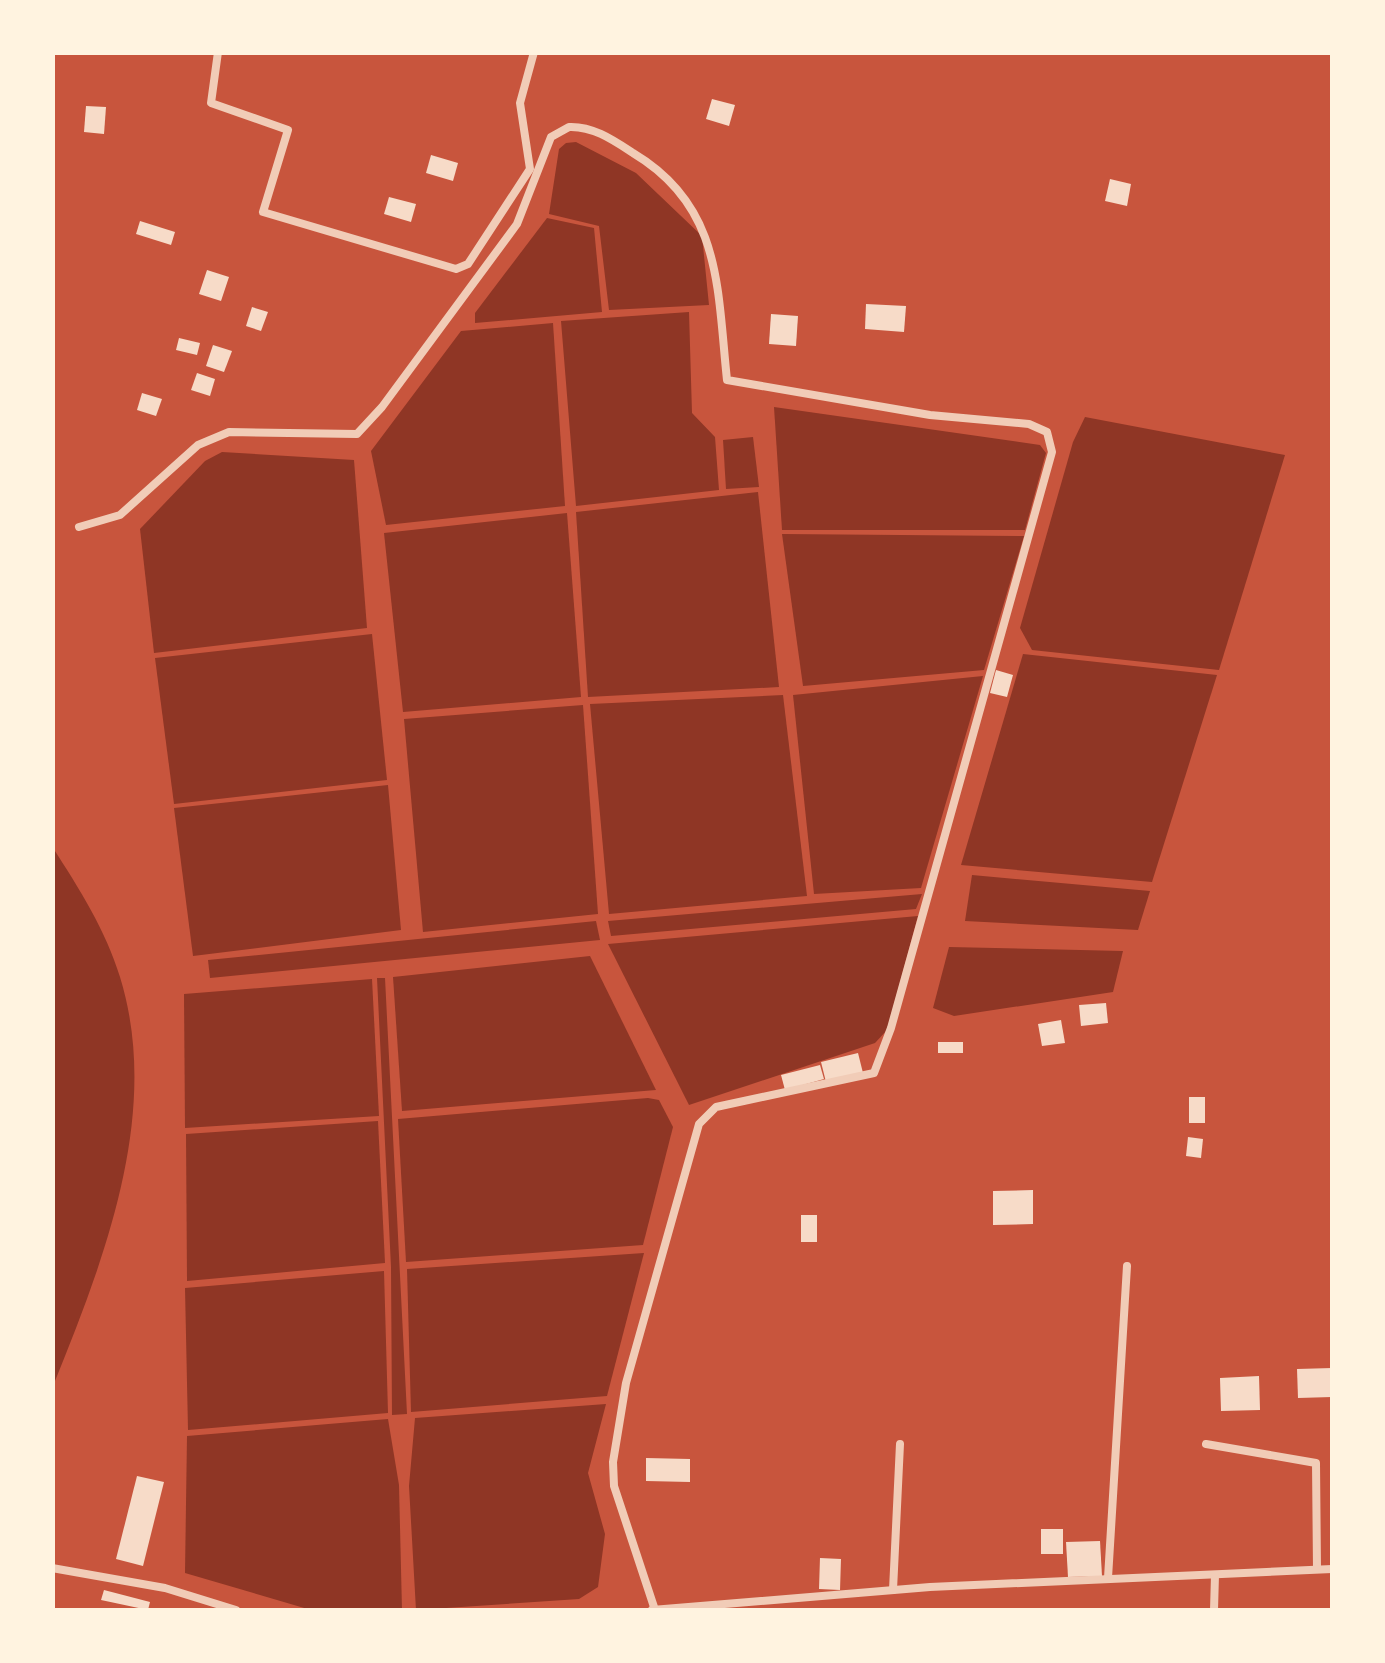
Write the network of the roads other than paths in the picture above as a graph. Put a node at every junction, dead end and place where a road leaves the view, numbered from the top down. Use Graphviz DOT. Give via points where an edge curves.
graph roads {
  1 [pos="218,52"];
  2 [pos="534,52"];
  3 [pos="80,527"];
  4 [pos="1128,1266"];
  5 [pos="900,1444"];
  6 [pos="1206,1444"];
  7 [pos="52,1568"];
  8 [pos="1317,1569"];
  9 [pos="1332,1569"];
  10 [pos="1215,1575"];
  11 [pos="1108,1578"];
  12 [pos="894,1590"];
  13 [pos="673,1609"];
  14 [pos="236,1610"];
  15 [pos="653,1610"];
  16 [pos="1214,1610"];
  1 -- 2 [label="street" via="211,103 288,130 263,212 456,269 468,264 530,169 520,103"];
  3 -- 15 [label="street" via="120,515 198,445 229,432 357,434 517,224 551,137 569,127 606,136 643,158 691,202 708,234 727,380 930,415 1029,424 1047,432 1052,452 874,1074 716,1107 699,1124 635,1347 613,1462 614,1486"];
  4 -- 11 [label="street"];
  5 -- 12 [label="street"];
  6 -- 8 [label="street" via="1316,1463"];
  7 -- 14 [label="street" via="165,1588"];
  8 -- 9 [label="street"];
  8 -- 10 [label="street"];
  10 -- 11 [label="street"];
  10 -- 16 [label="street"];
  11 -- 12 [label="street"];
  12 -- 13 [label="street"];
  13 -- 15 [label="street"];
}
